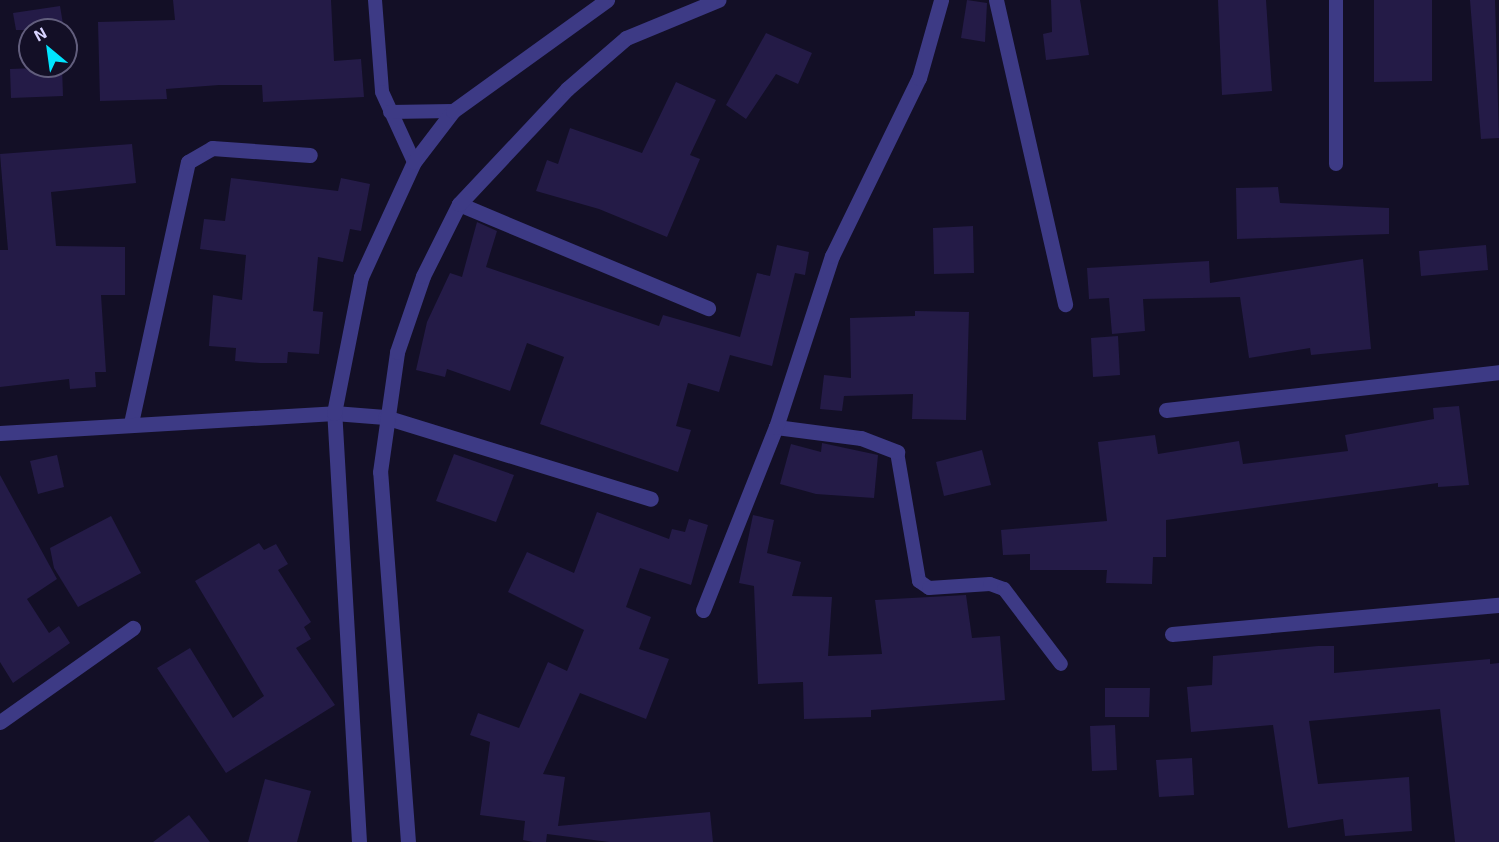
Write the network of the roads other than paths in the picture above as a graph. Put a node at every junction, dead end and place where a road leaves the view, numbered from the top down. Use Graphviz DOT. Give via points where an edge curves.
graph roads {
  1 [pos="375,0"];
  2 [pos="607,0"];
  3 [pos="718,0"];
  4 [pos="941,0"];
  5 [pos="996,0"];
  6 [pos="1335,0"];
  7 [pos="453,111"];
  8 [pos="390,112"];
  9 [pos="310,155"];
  10 [pos="414,162"];
  11 [pos="1336,164"];
  12 [pos="459,204"];
  13 [pos="1065,304"];
  14 [pos="708,308"];
  15 [pos="1499,372"];
  16 [pos="1166,410"];
  17 [pos="334,413"];
  18 [pos="385,417"];
  19 [pos="131,423"];
  20 [pos="776,427"];
  21 [pos="0,433"];
  22 [pos="897,452"];
  23 [pos="651,499"];
  24 [pos="1499,605"];
  25 [pos="703,610"];
  26 [pos="133,628"];
  27 [pos="1173,634"];
  28 [pos="1061,664"];
  29 [pos="0,722"];
  30 [pos="359,842"];
  31 [pos="408,842"];
  1 -- 8 [label="lane" via="379,72"];
  2 -- 7 [label="street"];
  3 -- 12 [label="street" via="626,38 560,96"];
  4 -- 20 [label="street" via="919,78 832,256"];
  5 -- 13 [label="street"];
  6 -- 11 [label="lane"];
  7 -- 8 [label="lane"];
  7 -- 10 [label="street"];
  8 -- 10 [label="lane"];
  9 -- 19 [label="street" via="212,148 188,162"];
  10 -- 17 [label="street" via="361,277"];
  12 -- 14 [label="street"];
  12 -- 18 [label="street" via="423,276 397,352"];
  15 -- 16 [label="street"];
  17 -- 18 [label="street"];
  17 -- 19 [label="street"];
  17 -- 30 [label="street"];
  18 -- 23 [label="street"];
  18 -- 31 [label="street" via="380,472"];
  19 -- 21 [label="street"];
  20 -- 22 [label="street" via="861,438"];
  20 -- 25 [label="street"];
  22 -- 28 [label="lane" via="919,581 929,588 990,584 1004,589"];
  24 -- 27 [label="street"];
  26 -- 29 [label="street"];
}
